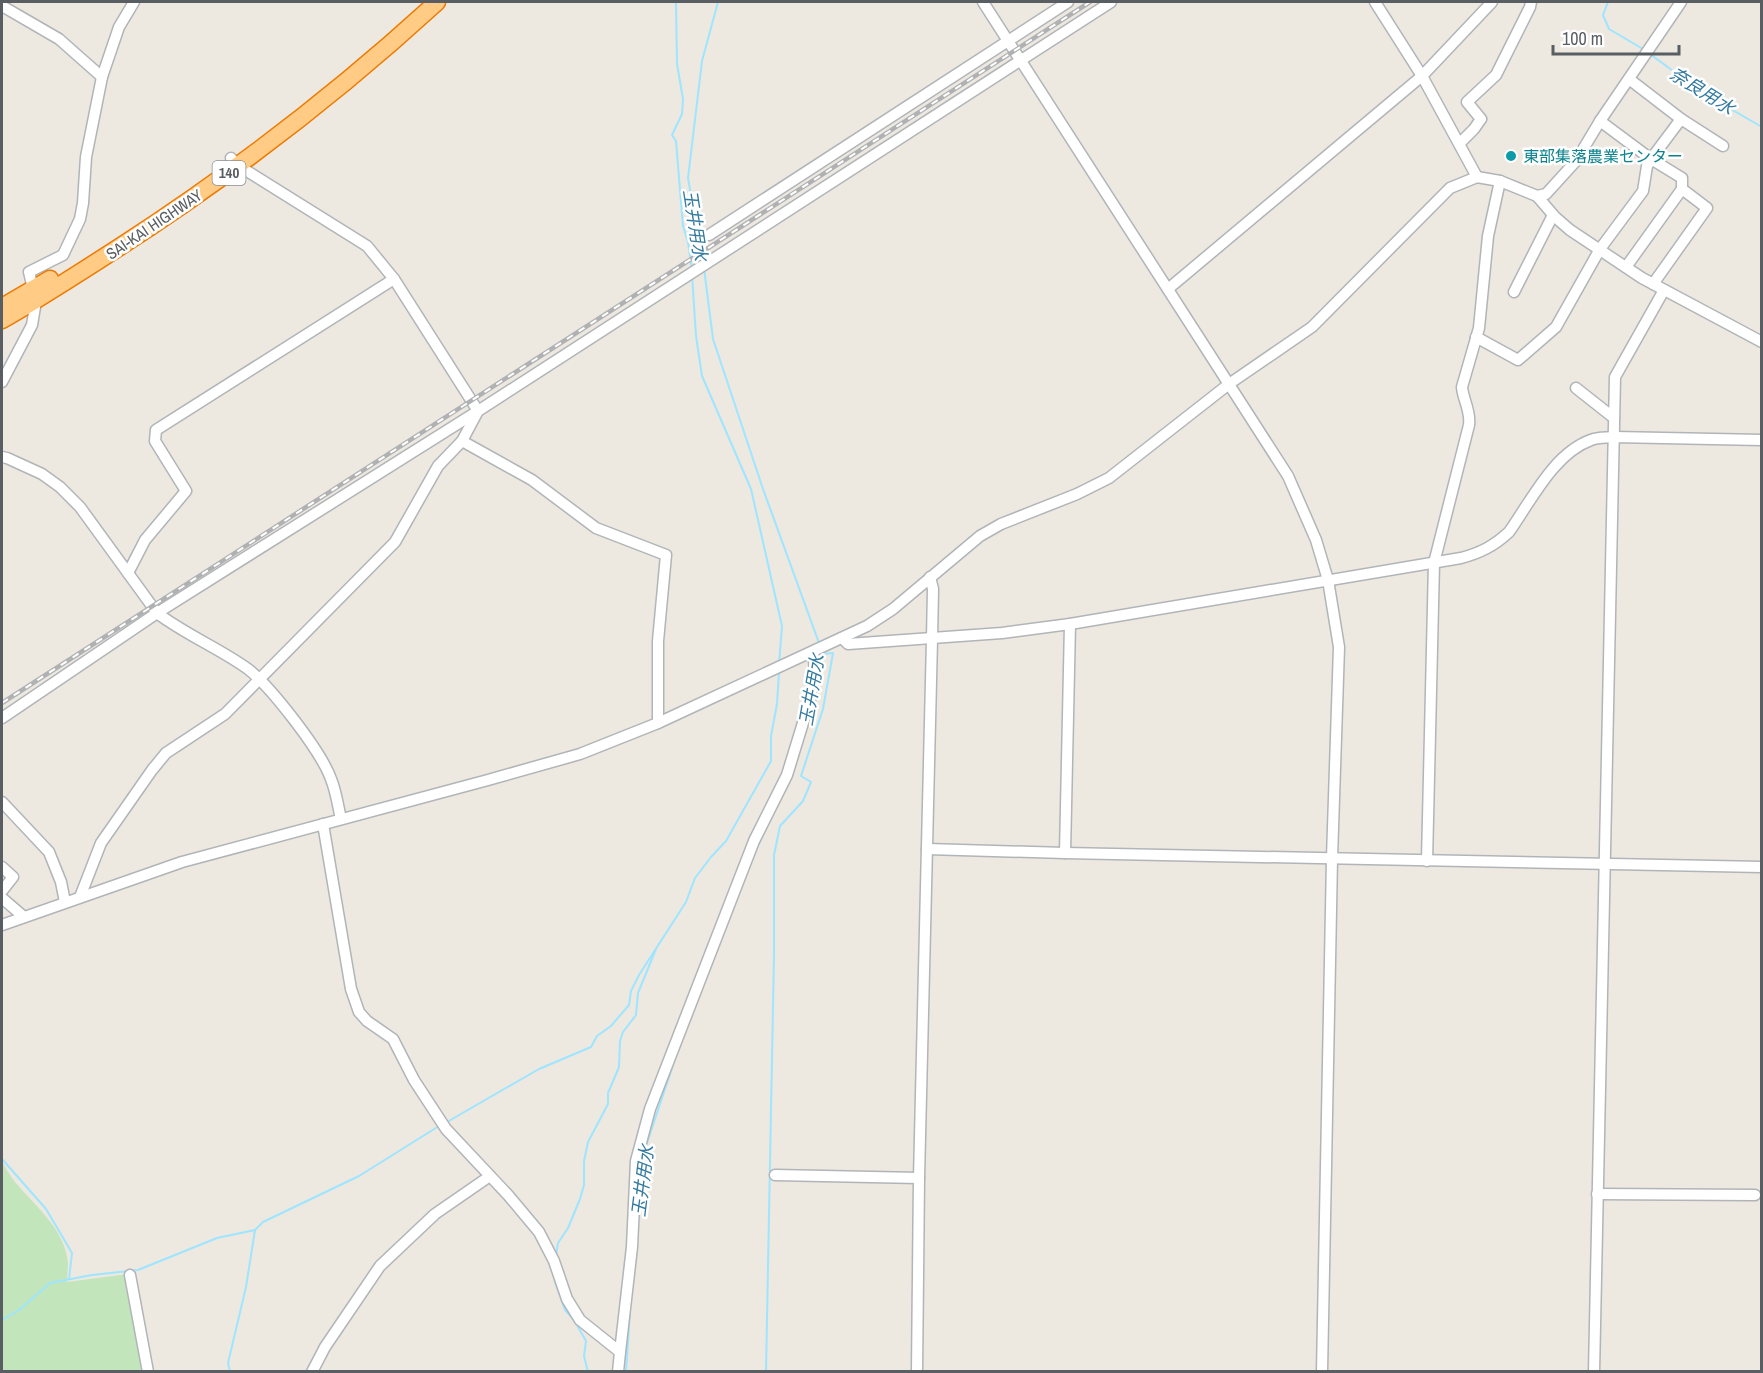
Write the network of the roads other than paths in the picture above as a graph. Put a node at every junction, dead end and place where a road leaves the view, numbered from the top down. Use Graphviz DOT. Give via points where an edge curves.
graph roads {
  1 [pos="134,2"];
  2 [pos="422,2"];
  3 [pos="437,2"];
  4 [pos="983,2"];
  5 [pos="1068,2"];
  6 [pos="1111,2"];
  7 [pos="1375,2"];
  8 [pos="1492,2"];
  9 [pos="1531,2"];
  10 [pos="1682,2"];
  11 [pos="2,6"];
  12 [pos="402,27"];
  13 [pos="1008,40"];
  14 [pos="1020,60"];
  15 [pos="102,76"];
  16 [pos="1422,76"];
  17 [pos="1629,79"];
  18 [pos="1681,119"];
  19 [pos="1600,121"];
  20 [pos="1460,143"];
  21 [pos="1723,146"];
  22 [pos="1651,159"];
  23 [pos="235,162"];
  24 [pos="1477,177"];
  25 [pos="1500,181"];
  26 [pos="1682,189"];
  27 [pos="1537,196"];
  28 [pos="1553,215"];
  29 [pos="709,235"];
  30 [pos="1600,249"];
  31 [pos="1626,267"];
  32 [pos="394,279"];
  33 [pos="1653,284"];
  34 [pos="1168,288"];
  35 [pos="1664,290"];
  36 [pos="1514,292"];
  37 [pos="34,295"];
  38 [pos="2,307"];
  39 [pos="2,320"];
  40 [pos="1476,337"];
  41 [pos="1761,342"];
  42 [pos="2,382"];
  43 [pos="1229,384"];
  44 [pos="1576,388"];
  45 [pos="478,411"];
  46 [pos="1614,418"];
  47 [pos="1614,437"];
  48 [pos="1761,440"];
  49 [pos="462,441"];
  50 [pos="2,457"];
  51 [pos="1434,563"];
  52 [pos="128,573"];
  53 [pos="930,577"];
  54 [pos="1328,580"];
  55 [pos="158,613"];
  56 [pos="1070,624"];
  57 [pos="842,638"];
  58 [pos="932,639"];
  59 [pos="814,652"];
  60 [pos="260,679"];
  61 [pos="2,718"];
  62 [pos="658,723"];
  63 [pos="2,802"];
  64 [pos="341,819"];
  65 [pos="323,825"];
  66 [pos="927,849"];
  67 [pos="1065,853"];
  68 [pos="1332,858"];
  69 [pos="1427,861"];
  70 [pos="1604,864"];
  71 [pos="2,867"];
  72 [pos="1761,867"];
  73 [pos="2,891"];
  74 [pos="80,897"];
  75 [pos="2,898"];
  76 [pos="65,902"];
  77 [pos="24,917"];
  78 [pos="2,926"];
  79 [pos="775,1175"];
  80 [pos="490,1176"];
  81 [pos="919,1178"];
  82 [pos="1597,1194"];
  83 [pos="1755,1196"];
  84 [pos="130,1275"];
  85 [pos="620,1352"];
  86 [pos="148,1371"];
  87 [pos="312,1371"];
  88 [pos="618,1371"];
  89 [pos="917,1371"];
  90 [pos="1322,1371"];
  91 [pos="1594,1371"];
  1 -- 15 [label="street" via="119,27"];
  2 -- 12 [label="highway, SAI-KAI HIGHWAY / 140"];
  3 -- 12 [label="highway, SAI-KAI HIGHWAY / 140"];
  4 -- 13 [label="street"];
  5 -- 13 [label="street"];
  6 -- 14 [label="street"];
  7 -- 16 [label="street"];
  8 -- 16 [label="street"];
  9 -- 20 [label="street" via="1496,75 1467,102 1480,118"];
  10 -- 17 [label="street"];
  11 -- 15 [label="street" via="60,39"];
  12 -- 23 [label="highway, SAI-KAI HIGHWAY / 140" via="324,100"];
  13 -- 14 [label="street"];
  13 -- 29 [label="street"];
  14 -- 34 [label="street"];
  14 -- 45 [label="street"];
  15 -- 37 [label="street" via="86,157 80,219 63,255 29,272"];
  16 -- 20 [label="street"];
  16 -- 34 [label="street"];
  17 -- 18 [label="street"];
  17 -- 19 [label="street"];
  18 -- 21 [label="street"];
  18 -- 22 [label="street"];
  19 -- 22 [label="street"];
  19 -- 27 [label="street" via="1575,161 1546,194"];
  20 -- 24 [label="street"];
  22 -- 26 [label="street" via="1682,178"];
  22 -- 30 [label="street" via="1643,191"];
  23 -- 32 [label="street" via="367,246"];
  23 -- 37 [label="highway, SAI-KAI HIGHWAY / 140" via="172,213"];
  24 -- 25 [label="street"];
  24 -- 43 [label="street" via="1450,188 1312,327"];
  25 -- 27 [label="street"];
  25 -- 40 [label="street" via="1488,236"];
  26 -- 31 [label="street"];
  26 -- 33 [label="street" via="1707,208"];
  27 -- 28 [label="street"];
  28 -- 30 [label="street"];
  28 -- 36 [label="street"];
  30 -- 31 [label="street"];
  30 -- 40 [label="street" via="1556,327 1518,360"];
  31 -- 33 [label="street"];
  32 -- 45 [label="street"];
  32 -- 52 [label="street" via="156,430 155,441 186,491 145,540"];
  33 -- 35 [label="street"];
  34 -- 43 [label="street"];
  35 -- 41 [label="street"];
  35 -- 46 [label="street" via="1615,377"];
  37 -- 38 [label="highway, SAI-KAI HIGHWAY / 140"];
  37 -- 39 [label="highway, SAI-KAI HIGHWAY / 140"];
  37 -- 42 [label="street" via="32,325"];
  40 -- 51 [label="street" via="1462,387 1469,425"];
  43 -- 53 [label="street" via="1109,478 1001,524"];
  43 -- 54 [label="street" via="1288,476 1316,540"];
  44 -- 46 [label="street"];
  45 -- 49 [label="street"];
  45 -- 55 [label="street"];
  46 -- 47 [label="street"];
  47 -- 48 [label="street"];
  47 -- 51 [label="street" via="1593,439 1560,459 1509,532 1490,548"];
  47 -- 70 [label="street"];
  49 -- 60 [label="street" via="438,466 395,542"];
  49 -- 62 [label="street" via="531,480 596,528 666,555 658,641"];
  50 -- 52 [label="street" via="42,474 60,487 80,507"];
  51 -- 54 [label="street"];
  51 -- 69 [label="street"];
  52 -- 55 [label="street"];
  53 -- 57 [label="street" via="893,609"];
  53 -- 58 [label="street"];
  54 -- 56 [label="street"];
  54 -- 68 [label="street" via="1339,647"];
  55 -- 60 [label="street"];
  55 -- 61 [label="street"];
  56 -- 58 [label="street"];
  56 -- 67 [label="street"];
  57 -- 58 [label="street" via="848,644"];
  57 -- 59 [label="street"];
  58 -- 66 [label="street"];
  59 -- 62 [label="street"];
  59 -- 85 [label="street" via="810,700 787,775 754,841 650,1109 636,1161 632,1247"];
  60 -- 64 [label="street" via="318,753 331,778"];
  60 -- 74 [label="street" via="225,714 166,753 101,843"];
  62 -- 64 [label="street" via="580,754"];
  63 -- 76 [label="street" via="49,852"];
  64 -- 65 [label="street"];
  65 -- 74 [label="street" via="182,862"];
  65 -- 80 [label="street" via="351,989 359,1012 393,1039 446,1130"];
  66 -- 67 [label="street"];
  66 -- 81 [label="street"];
  67 -- 68 [label="street"];
  68 -- 69 [label="street"];
  68 -- 90 [label="street"];
  69 -- 70 [label="street"];
  70 -- 72 [label="street"];
  70 -- 82 [label="street"];
  71 -- 73 [label="street" via="13,877"];
  74 -- 76 [label="street"];
  75 -- 77 [label="street"];
  76 -- 77 [label="street"];
  77 -- 78 [label="street"];
  79 -- 81 [label="street"];
  80 -- 85 [label="street" via="539,1232 580,1320"];
  80 -- 87 [label="street" via="435,1214 380,1266"];
  81 -- 89 [label="street"];
  82 -- 83 [label="street"];
  82 -- 91 [label="street"];
  84 -- 86 [label="street"];
  85 -- 88 [label="street"];
}
